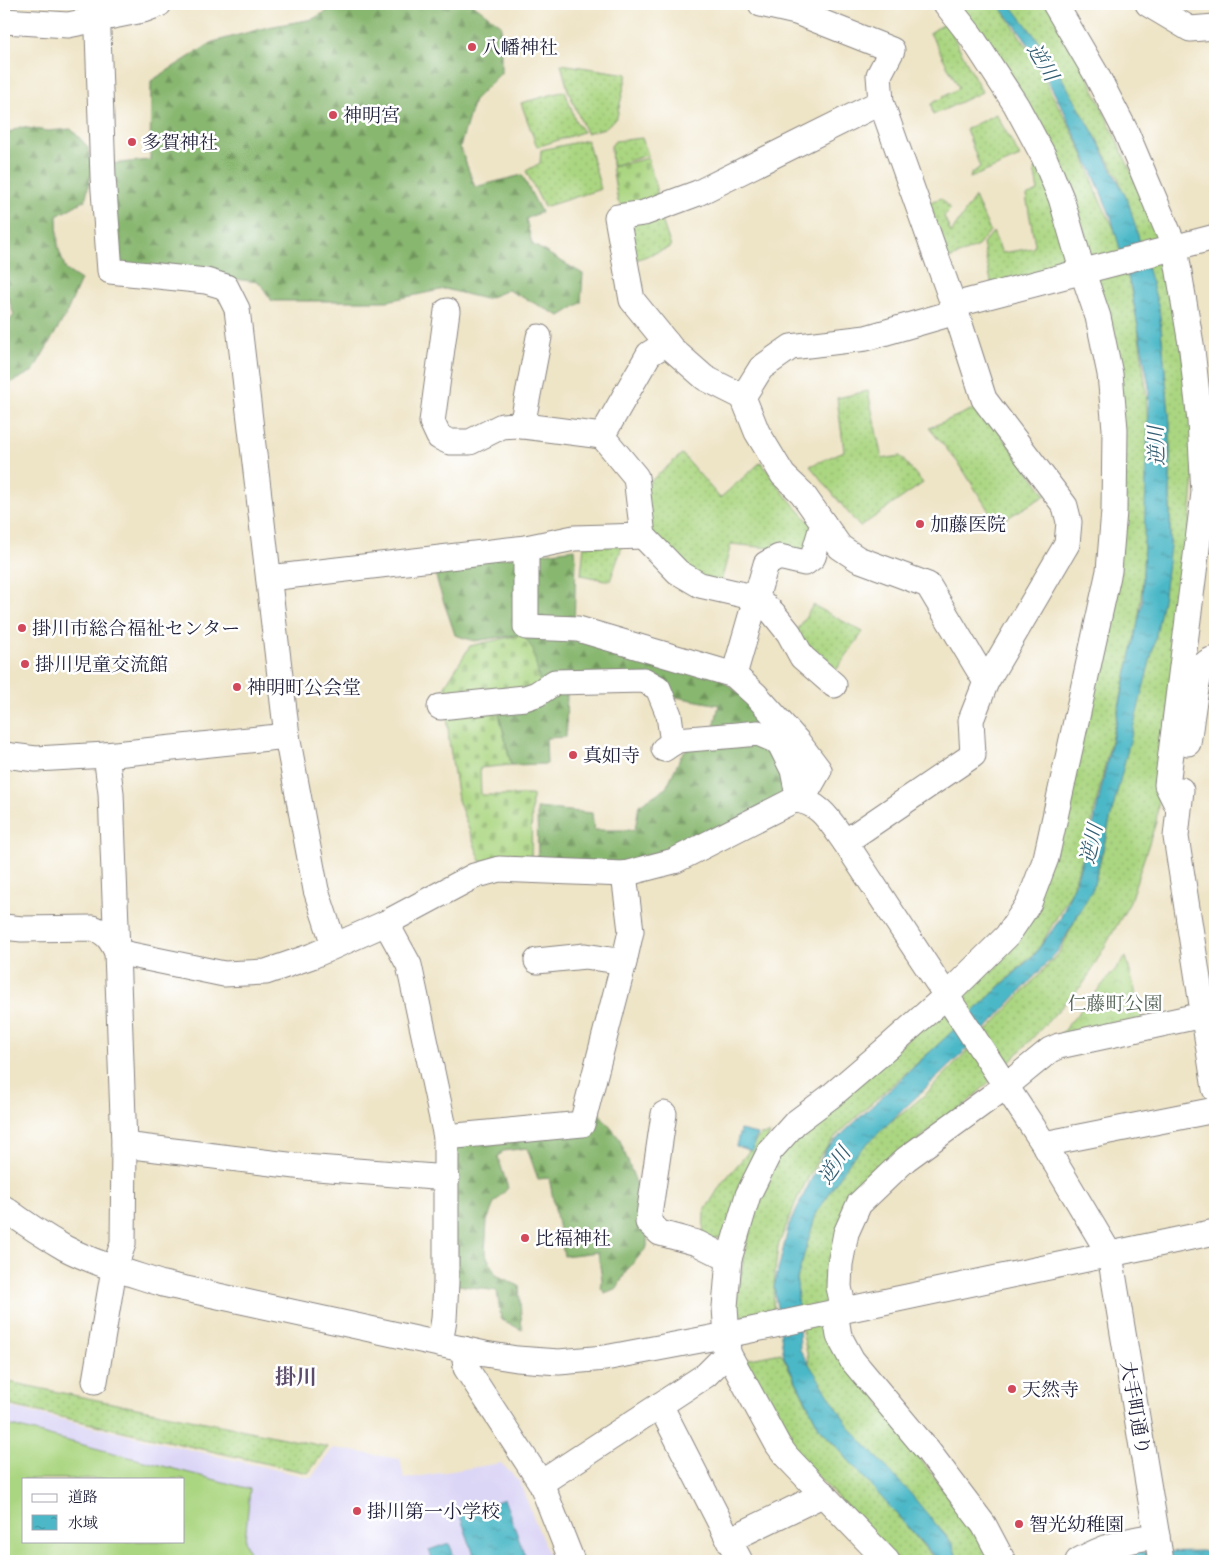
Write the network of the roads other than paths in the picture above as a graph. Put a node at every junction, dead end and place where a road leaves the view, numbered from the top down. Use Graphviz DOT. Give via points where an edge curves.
graph roads {
  1 [pos="159,4"];
  2 [pos="761,4"];
  3 [pos="946,4"];
  4 [pos="1055,4"];
  5 [pos="1148,4"];
  6 [pos="96,11"];
  7 [pos="4,20"];
  8 [pos="1215,27"];
  9 [pos="881,102"];
  10 [pos="1215,237"];
  11 [pos="1169,249"];
  12 [pos="1087,271"];
  13 [pos="955,308"];
  14 [pos="447,311"];
  15 [pos="539,337"];
  16 [pos="667,343"];
  17 [pos="743,398"];
  18 [pos="522,426"];
  19 [pos="602,436"];
  20 [pos="823,523"];
  21 [pos="643,536"];
  22 [pos="526,548"];
  23 [pos="268,578"];
  24 [pos="757,598"];
  25 [pos="1215,659"];
  26 [pos="734,675"];
  27 [pos="986,682"];
  28 [pos="834,684"];
  29 [pos="440,707"];
  30 [pos="287,736"];
  31 [pos="4,755"];
  32 [pos="106,755"];
  33 [pos="800,800"];
  34 [pos="1178,806"];
  35 [pos="845,842"];
  36 [pos="624,874"];
  37 [pos="386,923"];
  38 [pos="4,926"];
  39 [pos="334,946"];
  40 [pos="117,952"];
  41 [pos="537,961"];
  42 [pos="624,962"];
  43 [pos="1205,966"];
  44 [pos="946,996"];
  45 [pos="1203,1015"];
  46 [pos="999,1077"];
  47 [pos="1215,1089"];
  48 [pos="1215,1110"];
  49 [pos="664,1114"];
  50 [pos="446,1137"];
  51 [pos="1044,1144"];
  52 [pos="124,1145"];
  53 [pos="446,1178"];
  54 [pos="4,1208"];
  55 [pos="1215,1232"];
  56 [pos="1110,1255"];
  57 [pos="729,1259"];
  58 [pos="114,1269"];
  59 [pos="832,1312"];
  60 [pos="731,1340"];
  61 [pos="440,1344"];
  62 [pos="464,1349"];
  63 [pos="95,1382"];
  64 [pos="660,1405"];
  65 [pos="541,1483"];
  66 [pos="824,1494"];
  67 [pos="1158,1546"];
  68 [pos="734,1551"];
  69 [pos="1102,1554"];
  70 [pos="572,1561"];
  71 [pos="887,1561"];
  72 [pos="1004,1561"];
  73 [pos="1078,1561"];
  1 -- 6 [label="street" via="143,10"];
  2 -- 9 [label="street" via="796,12 892,50 879,75"];
  3 -- 12 [label="street" via="1016,104 1044,157"];
  4 -- 11 [label="street" via="1126,132"];
  5 -- 8 [label="street" via="1190,29"];
  6 -- 7 [label="street" via="68,25"];
  6 -- 23 [label="street" via="110,271 206,281 226,287 237,309"];
  9 -- 13 [label="street"];
  9 -- 16 [label="street" via="698,193 644,213 617,217 632,300"];
  10 -- 11 [label="street"];
  11 -- 12 [label="street"];
  11 -- 34 [label="street" via="1192,350 1204,494 1167,785"];
  12 -- 13 [label="street"];
  12 -- 44 [label="street" via="1110,374 1115,429 1109,571 1046,858 1029,903 1007,936"];
  13 -- 17 [label="street" via="866,338 791,347 761,368"];
  13 -- 27 [label="street" via="984,399 1065,506 1069,522 1067,544"];
  14 -- 18 [label="street" via="432,422 439,437 450,442 470,442 502,426"];
  15 -- 18 [label="street"];
  16 -- 17 [label="street" via="705,378"];
  16 -- 19 [label="street" via="649,354"];
  17 -- 20 [label="street" via="757,432 783,475 802,493"];
  18 -- 19 [label="street"];
  19 -- 21 [label="street" via="636,477"];
  20 -- 24 [label="street" via="813,557 805,563 779,558 766,564"];
  20 -- 27 [label="street" via="840,546 858,559 928,585"];
  21 -- 22 [label="street" via="574,538"];
  21 -- 24 [label="street" via="678,572 700,585"];
  22 -- 23 [label="street"];
  22 -- 26 [label="street" via="526,626 578,629"];
  23 -- 30 [label="street"];
  24 -- 26 [label="street"];
  24 -- 28 [label="street" via="790,633 802,656"];
  25 -- 34 [label="street" via="1203,666 1199,677"];
  26 -- 33 [label="street" via="756,695 819,770"];
  27 -- 35 [label="street" via="971,720 973,755"];
  29 -- 33 [label="street" via="525,698 538,694 555,682 644,680 658,688 669,715 668,746 677,740 758,733 780,742 793,770"];
  30 -- 32 [label="street"];
  30 -- 39 [label="street" via="316,890"];
  31 -- 32 [label="street" via="36,759"];
  32 -- 40 [label="street" via="111,793"];
  33 -- 35 [label="street" via="812,803 820,810"];
  33 -- 36 [label="street" via="794,800 674,861"];
  34 -- 43 [label="street" via="1176,837"];
  35 -- 44 [label="street"];
  36 -- 37 [label="street" via="499,869 474,876"];
  36 -- 42 [label="street" via="631,931"];
  37 -- 39 [label="street"];
  37 -- 50 [label="street" via="410,965"];
  38 -- 40 [label="street" via="22,929 93,928 109,937"];
  39 -- 40 [label="street" via="287,966 245,974 224,974"];
  40 -- 52 [label="street"];
  41 -- 42 [label="street" via="585,956"];
  42 -- 50 [label="street" via="582,1124"];
  43 -- 45 [label="street"];
  44 -- 46 [label="street"];
  44 -- 57 [label="street" via="831,1096 795,1122 770,1151 748,1195"];
  45 -- 46 [label="street" via="1059,1046"];
  45 -- 47 [label="street"];
  46 -- 51 [label="street"];
  46 -- 59 [label="street" via="859,1204 846,1233 839,1287"];
  48 -- 51 [label="street"];
  49 -- 57 [label="street" via="648,1222 660,1233 697,1244"];
  50 -- 53 [label="street"];
  51 -- 56 [label="street"];
  52 -- 53 [label="street" via="304,1167"];
  52 -- 58 [label="street" via="123,1244"];
  53 -- 61 [label="street" via="446,1283"];
  54 -- 58 [label="street" via="66,1248"];
  55 -- 56 [label="street"];
  56 -- 59 [label="street"];
  56 -- 67 [label="street, 大手町通り"];
  57 -- 60 [label="street" via="725,1307"];
  58 -- 61 [label="street" via="163,1284"];
  58 -- 63 [label="street"];
  59 -- 60 [label="street"];
  59 -- 72 [label="street" via="839,1336 852,1360 984,1525"];
  60 -- 62 [label="street" via="559,1362 517,1359"];
  60 -- 64 [label="street" via="706,1375"];
  60 -- 66 [label="street" via="778,1445"];
  61 -- 62 [label="street"];
  62 -- 65 [label="street" via="466,1368"];
  64 -- 65 [label="street"];
  64 -- 68 [label="street"];
  65 -- 70 [label="street"];
  66 -- 68 [label="street"];
  66 -- 71 [label="street"];
  67 -- 69 [label="street" via="1144,1537"];
  69 -- 73 [label="street"];
}
